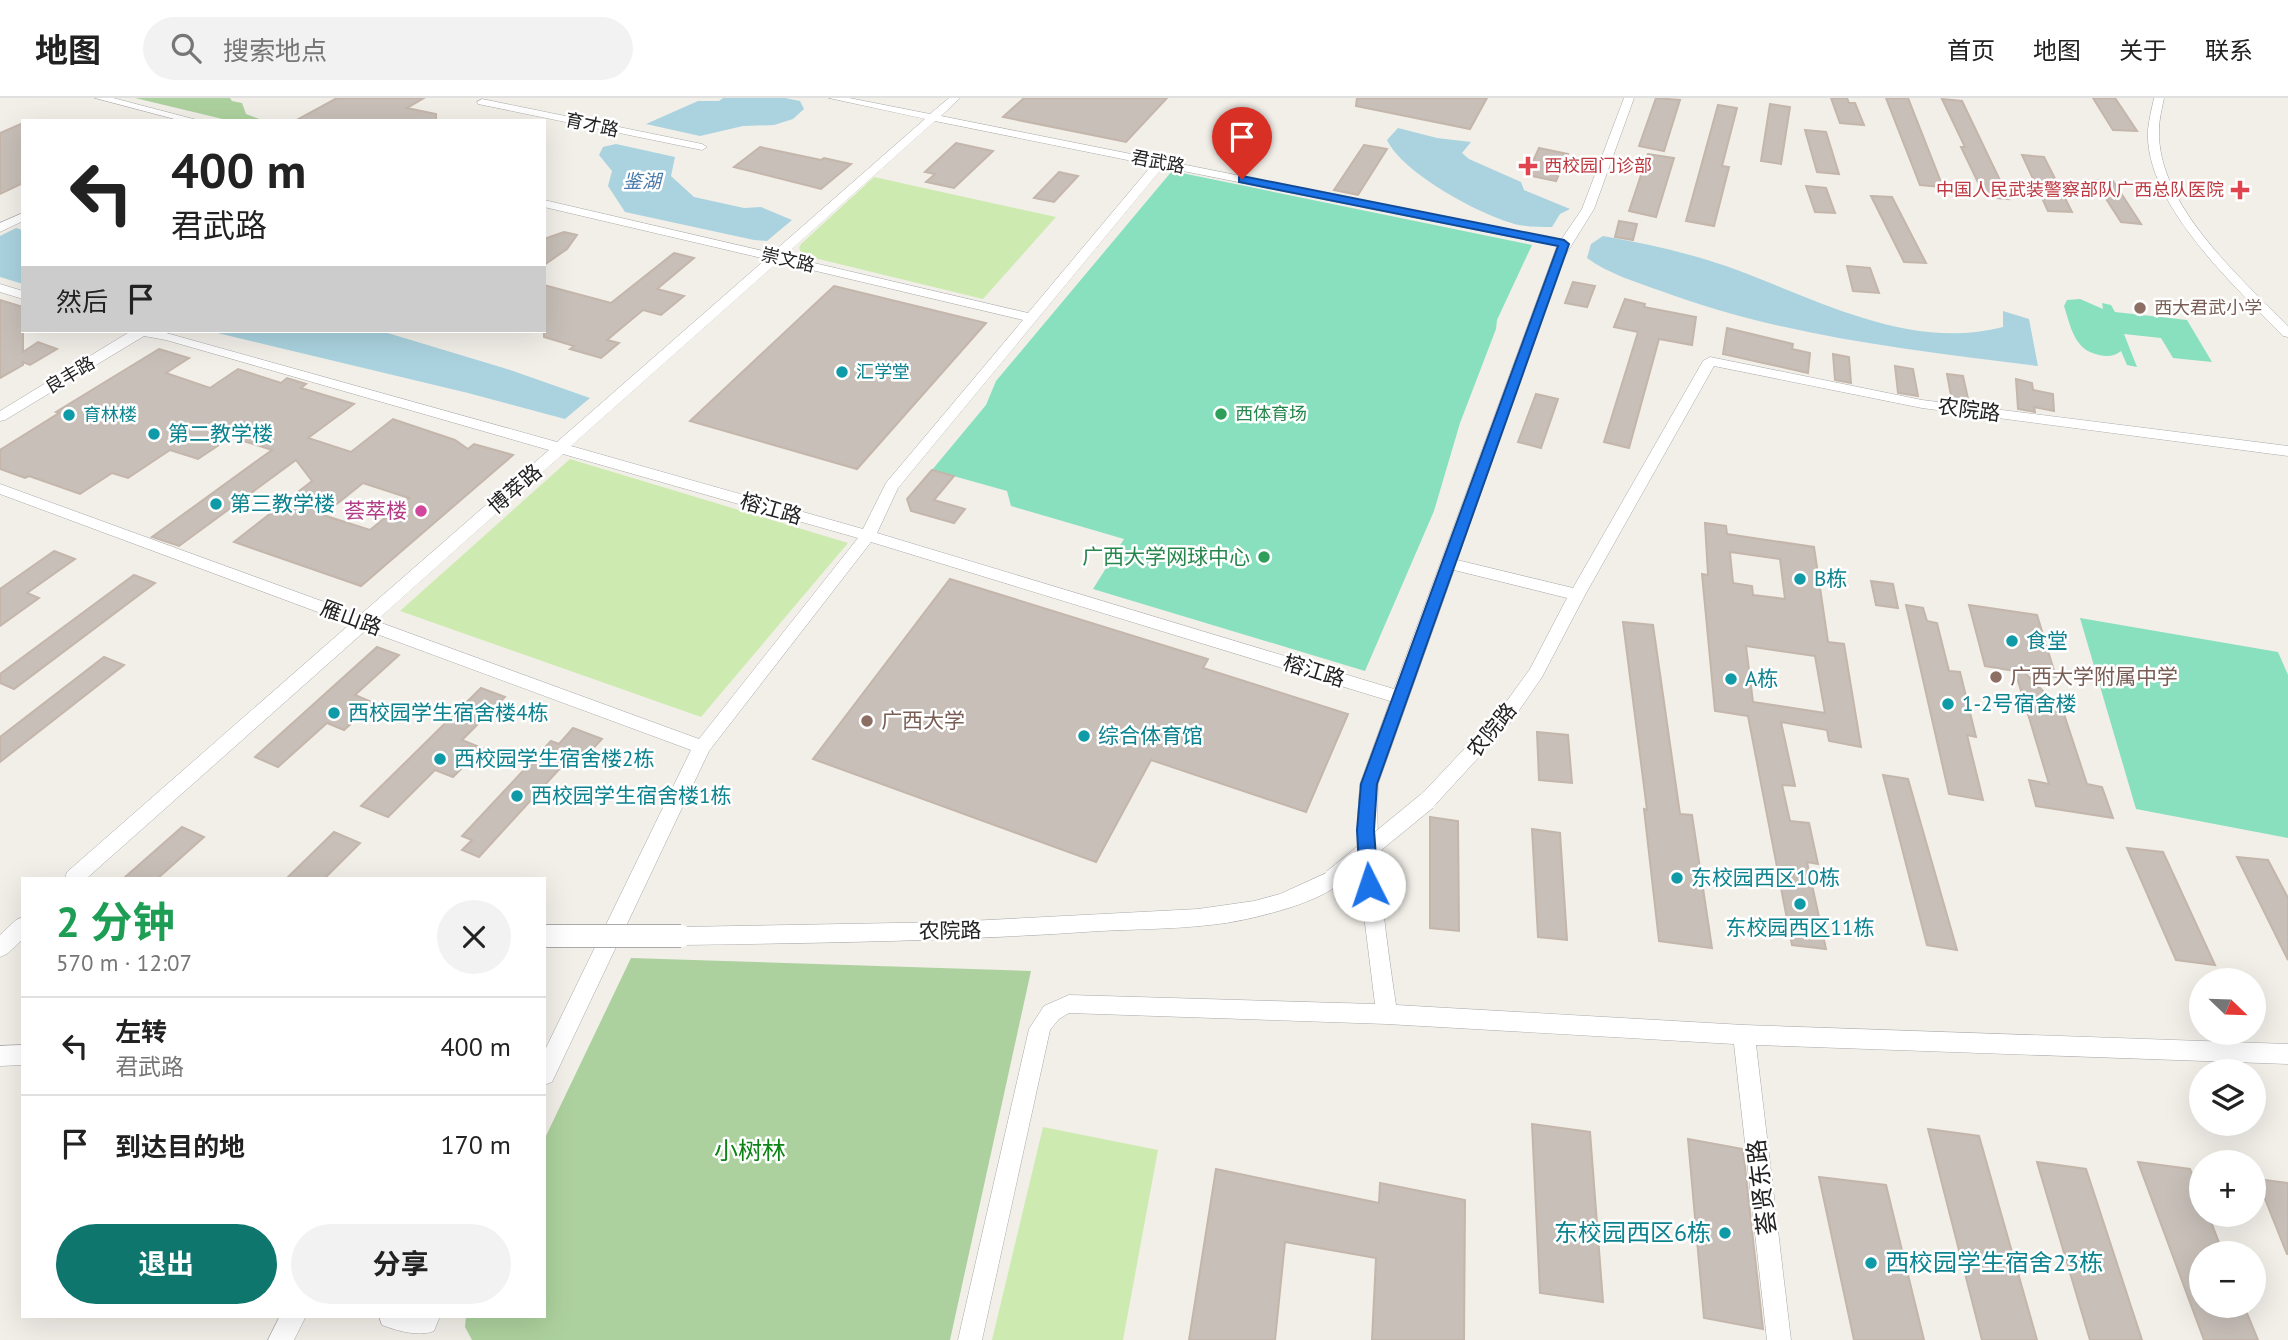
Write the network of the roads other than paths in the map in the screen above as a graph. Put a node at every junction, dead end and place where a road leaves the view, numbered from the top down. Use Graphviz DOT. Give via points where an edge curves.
graph roads {
  1 [pos="100,98"];
  2 [pos="834,98"];
  3 [pos="955,98"];
  4 [pos="1629,98"];
  5 [pos="2159,98"];
  6 [pos="482,102"];
  7 [pos="932,117"];
  8 [pos="188,119"];
  9 [pos="702,147"];
  10 [pos="1160,163"];
  11 [pos="546,203"];
  12 [pos="21,217"];
  13 [pos="0,228"];
  14 [pos="1564,244"];
  15 [pos="774,257"];
  16 [pos="0,288"];
  17 [pos="21,294"];
  18 [pos="1032,318"];
  19 [pos="136,333"];
  20 [pos="171,333"];
  21 [pos="2288,333"];
  22 [pos="0,417"];
  23 [pos="560,449"];
  24 [pos="2288,451"];
  25 [pos="0,489"];
  26 [pos="868,536"];
  27 [pos="1449,564"];
  28 [pos="1577,595"];
  29 [pos="363,622"];
  30 [pos="1401,698"];
  31 [pos="702,747"];
  32 [pos="75,877"];
  33 [pos="21,928"];
  34 [pos="546,936"];
  35 [pos="0,948"];
  36 [pos="1387,1014"];
  37 [pos="1744,1035"];
  38 [pos="2288,1054"];
  39 [pos="21,1055"];
  40 [pos="0,1056"];
  41 [pos="546,1071"];
  42 [pos="293,1318"];
  43 [pos="398,1318"];
  44 [pos="426,1326"];
  45 [pos="280,1340"];
  46 [pos="970,1340"];
  47 [pos="1779,1340"];
  1 -- 8 [label="street"];
  2 -- 7 [label="street, 君武路"];
  3 -- 7 [label="street, 博萃路"];
  4 -- 14 [label="street" via="1588,209"];
  5 -- 21 [label="street" via="2152,144 2176,202 2196,237"];
  6 -- 9 [label="street, 育才路"];
  7 -- 10 [label="street, 君武路"];
  7 -- 15 [label="street, 博萃路"];
  10 -- 14 [label="street, 君武路"];
  10 -- 18 [label="street"];
  11 -- 15 [label="street, 崇文路"];
  12 -- 13 [label="street"];
  14 -- 27 [label="street"];
  15 -- 18 [label="street, 崇文路"];
  15 -- 23 [label="street, 博萃路"];
  16 -- 17 [label="street"];
  18 -- 26 [label="street" via="891,485"];
  19 -- 22 [label="street, 良丰路"];
  20 -- 23 [label="street, 榕江路"];
  23 -- 26 [label="street, 榕江路"];
  23 -- 29 [label="street, 博萃路"];
  24 -- 28 [label="street, 农院路" via="1922,404 1710,361"];
  25 -- 29 [label="street, 雁山路"];
  26 -- 30 [label="street, 榕江路"];
  26 -- 31 [label="street"];
  27 -- 28 [label="street"];
  27 -- 30 [label="street"];
  28 -- 34 [label="street, 农院路, bridge" via="1536,673 1505,716 1427,801 1307,895 1253,912 1013,930"];
  29 -- 31 [label="street, 雁山路"];
  29 -- 32 [label="street, 博萃路"];
  30 -- 36 [label="street" via="1369,784 1365,830"];
  31 -- 41 [label="street"];
  33 -- 35 [label="street"];
  36 -- 37 [label="street"];
  36 -- 46 [label="street" via="1069,1004 1054,1008 1040,1029"];
  37 -- 38 [label="street"];
  37 -- 47 [label="street, 荟贤东路"];
  39 -- 40 [label="street"];
  42 -- 45 [label="street"];
  43 -- 44 [label="street"];
}
